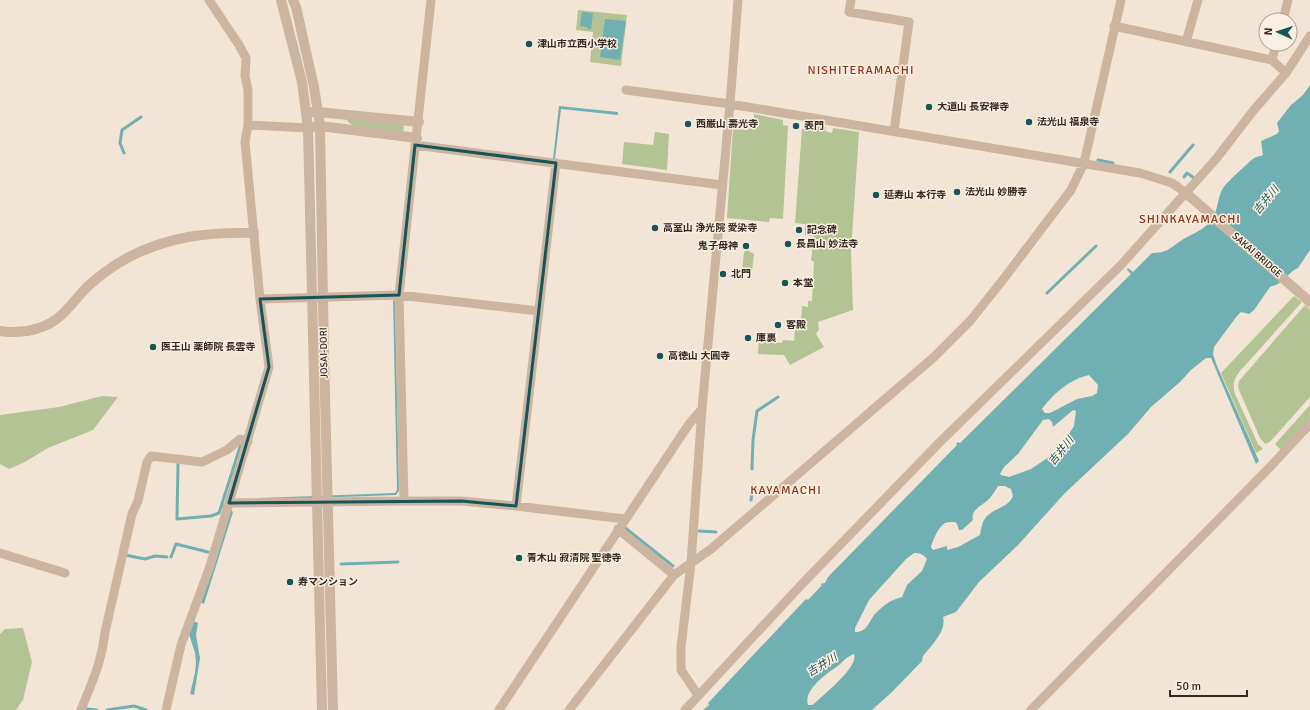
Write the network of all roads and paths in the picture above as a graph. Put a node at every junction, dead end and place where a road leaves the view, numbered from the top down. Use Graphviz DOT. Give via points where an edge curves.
graph roads {
  1 [pos="210,0"];
  2 [pos="281,0"];
  3 [pos="293,0"];
  4 [pos="431,0"];
  5 [pos="738,0"];
  6 [pos="850,0"];
  7 [pos="1121,0"];
  8 [pos="1198,0"];
  9 [pos="1288,0"];
  10 [pos="1285,12"];
  11 [pos="1114,26"];
  12 [pos="1310,36"];
  13 [pos="1186,42"];
  14 [pos="1274,52"];
  15 [pos="1272,60"];
  16 [pos="1286,73"];
  17 [pos="626,90"];
  18 [pos="730,104"];
  19 [pos="318,112"];
  20 [pos="306,114"];
  21 [pos="419,122"];
  22 [pos="248,125"];
  23 [pos="320,126"];
  24 [pos="308,128"];
  25 [pos="894,131"];
  26 [pos="416,141"];
  27 [pos="556,163"];
  28 [pos="1084,163"];
  29 [pos="722,185"];
  30 [pos="1186,194"];
  31 [pos="254,233"];
  32 [pos="399,295"];
  33 [pos="312,298"];
  34 [pos="323,298"];
  35 [pos="260,299"];
  36 [pos="1310,302"];
  37 [pos="539,311"];
  38 [pos="0,331"];
  39 [pos="702,409"];
  40 [pos="1310,424"];
  41 [pos="248,442"];
  42 [pos="404,501"];
  43 [pos="317,502"];
  44 [pos="327,502"];
  45 [pos="230,503"];
  46 [pos="516,506"];
  47 [pos="625,519"];
  48 [pos="618,529"];
  49 [pos="0,553"];
  50 [pos="691,563"];
  51 [pos="65,573"];
  52 [pos="674,575"];
  53 [pos="698,695"];
  54 [pos="81,710"];
  55 [pos="166,710"];
  56 [pos="322,710"];
  57 [pos="333,710"];
  58 [pos="499,710"];
  59 [pos="569,710"];
  60 [pos="685,710"];
  61 [pos="1031,710"];
  1 -- 22 [label="street" via="246,58"];
  2 -- 20 [label="street, JOSAI-DORI" via="302,82"];
  3 -- 19 [label="street, JOSAI-DORI"];
  4 -- 21 [label="street"];
  5 -- 18 [label="street"];
  6 -- 25 [label="street" via="848,12 909,22"];
  7 -- 11 [label="street"];
  8 -- 13 [label="street"];
  9 -- 10 [label="street"];
  11 -- 13 [label="street"];
  11 -- 28 [label="street"];
  12 -- 16 [label="street"];
  13 -- 15 [label="street"];
  14 -- 15 [label="street"];
  15 -- 16 [label="street"];
  16 -- 30 [label="street"];
  17 -- 18 [label="street"];
  18 -- 25 [label="street"];
  18 -- 29 [label="street"];
  19 -- 20 [label="street"];
  19 -- 21 [label="street"];
  19 -- 23 [label="street, JOSAI-DORI"];
  20 -- 24 [label="street, JOSAI-DORI"];
  21 -- 26 [label="street"];
  22 -- 24 [label="street"];
  22 -- 31 [label="street" via="246,142"];
  23 -- 24 [label="street"];
  23 -- 26 [label="street"];
  23 -- 34 [label="street, JOSAI-DORI"];
  24 -- 33 [label="street, JOSAI-DORI"];
  25 -- 28 [label="street"];
  26 -- 27 [label="street"];
  26 -- 32 [label="street"];
  27 -- 29 [label="street"];
  27 -- 37 [label="street"];
  28 -- 30 [label="street" via="1150,176 1172,183"];
  28 -- 50 [label="street" via="1071,190 970,321 934,357 787,485"];
  29 -- 39 [label="street"];
  30 -- 36 [label="street, SAKAI BRIDGE"];
  30 -- 53 [label="street" via="1121,265 940,442"];
  31 -- 35 [label="street"];
  31 -- 38 [label="street" via="204,234 184,237 150,248 128,257 106,271 49,325 18,332"];
  32 -- 34 [label="street"];
  32 -- 37 [label="street"];
  32 -- 42 [label="street"];
  33 -- 34 [label="street"];
  33 -- 35 [label="street"];
  33 -- 43 [label="street, JOSAI-DORI"];
  34 -- 44 [label="street, JOSAI-DORI"];
  35 -- 41 [label="street" via="269,367"];
  37 -- 46 [label="street"];
  39 -- 47 [label="street" via="689,424"];
  39 -- 50 [label="street"];
  40 -- 61 [label="street"];
  41 -- 45 [label="street"];
  41 -- 54 [label="street" via="240,439 227,450 202,462 151,456 147,462 138,501 132,514 105,632 103,652"];
  42 -- 44 [label="street"];
  42 -- 46 [label="street" via="461,501"];
  43 -- 44 [label="street"];
  43 -- 45 [label="street"];
  43 -- 56 [label="street, JOSAI-DORI"];
  44 -- 57 [label="street, JOSAI-DORI"];
  45 -- 55 [label="street" via="182,645"];
  46 -- 47 [label="street"];
  47 -- 48 [label="street"];
  48 -- 52 [label="street"];
  48 -- 58 [label="street"];
  49 -- 51 [label="street"];
  50 -- 52 [label="street"];
  50 -- 53 [label="street" via="681,647 681,670"];
  52 -- 59 [label="street"];
  53 -- 60 [label="street"];
}
